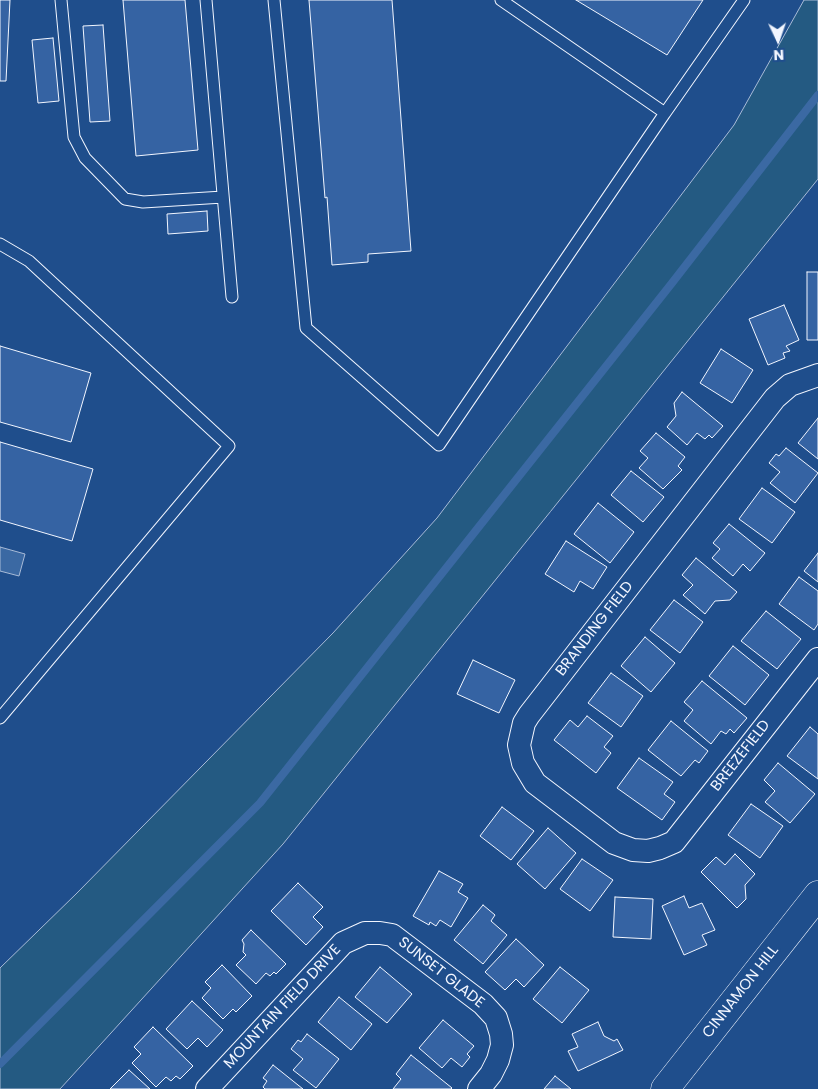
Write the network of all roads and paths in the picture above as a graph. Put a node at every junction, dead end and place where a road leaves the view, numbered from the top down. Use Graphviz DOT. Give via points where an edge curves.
graph roads {
  1 [pos="61,0"];
  2 [pos="206,0"];
  3 [pos="274,0"];
  4 [pos="501,0"];
  5 [pos="744,0"];
  6 [pos="665,113"];
  7 [pos="223,197"];
  8 [pos="0,244"];
  9 [pos="232,297"];
  10 [pos="811,377"];
  11 [pos="818,659"];
  12 [pos="0,718"];
  13 [pos="660,848"];
  14 [pos="818,895"];
  15 [pos="365,933"];
  16 [pos="207,1089"];
  17 [pos="479,1089"];
  18 [pos="665,1089"];
  1 -- 7 [label="lane" via="74,137 85,158 125,199 143,202"];
  2 -- 7 [label="lane"];
  3 -- 6 [label="lane" via="306,328 439,445"];
  4 -- 6 [label="lane"];
  5 -- 6 [label="lane"];
  7 -- 9 [label="lane"];
  8 -- 12 [label="lane" via="29,261 229,446"];
  10 -- 13 [label="street, BRANDING FIELD" via="790,386 775,398 524,723 519,745 523,763 536,783 614,843 633,850"];
  11 -- 13 [label="street, BREEZEFIELD" via="674,842"];
  14 -- 18 [label="street, CINNAMON HILL"];
  15 -- 16 [label="street, MOUNTAIN FIELD DRIVE" via="343,943"];
  15 -- 17 [label="street, SUNSET GLADE" via="392,936 483,1004 496,1018 502,1045 491,1074"];
}
